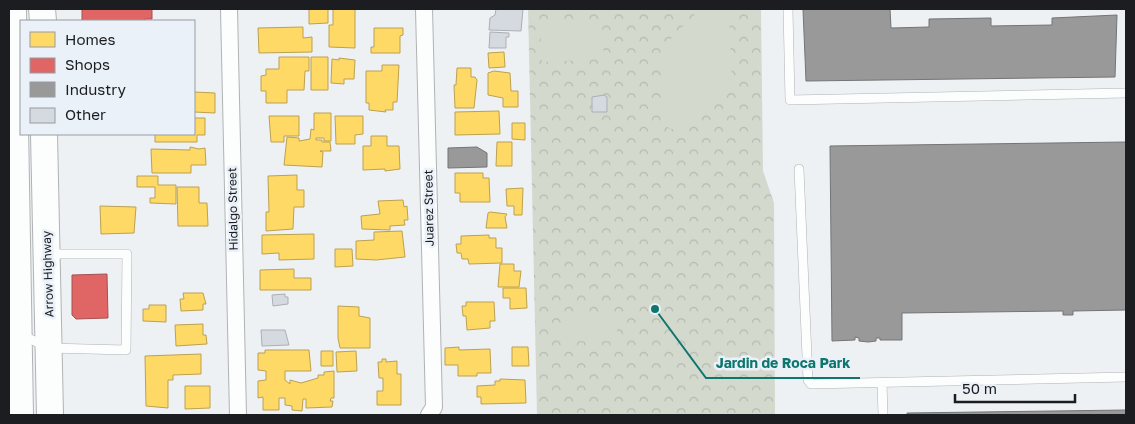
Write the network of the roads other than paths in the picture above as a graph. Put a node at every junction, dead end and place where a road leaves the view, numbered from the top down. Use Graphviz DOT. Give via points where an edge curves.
graph roads {
  1 [pos="13,9"];
  2 [pos="229,9"];
  3 [pos="424,9"];
  4 [pos="788,9"];
  5 [pos="1126,93"];
  6 [pos="11,108"];
  7 [pos="44,135"];
  8 [pos="799,169"];
  9 [pos="47,254"];
  10 [pos="13,275"];
  11 [pos="14,333"];
  12 [pos="49,348"];
  13 [pos="1126,377"];
  14 [pos="882,383"];
  15 [pos="432,411"];
  16 [pos="238,412"];
  17 [pos="20,415"];
  18 [pos="50,415"];
  19 [pos="883,415"];
  1 -- 6 [label="main road"];
  2 -- 16 [label="street, Hidalgo Street"];
  3 -- 15 [label="street, Juarez Street"];
  4 -- 5 [label="lane" via="790,100"];
  6 -- 10 [label="main road"];
  7 -- 9 [label="main road, Arrow Highway"];
  8 -- 14 [label="lane" via="808,380 814,385"];
  9 -- 12 [label="main road, Arrow Highway"];
  9 -- 12 [label="lane" via="127,254 126,350"];
  10 -- 11 [label="main road"];
  11 -- 12 [label="lane"];
  11 -- 17 [label="main road"];
  12 -- 18 [label="main road, Arrow Highway"];
  13 -- 14 [label="lane"];
  14 -- 19 [label="lane"];
}
